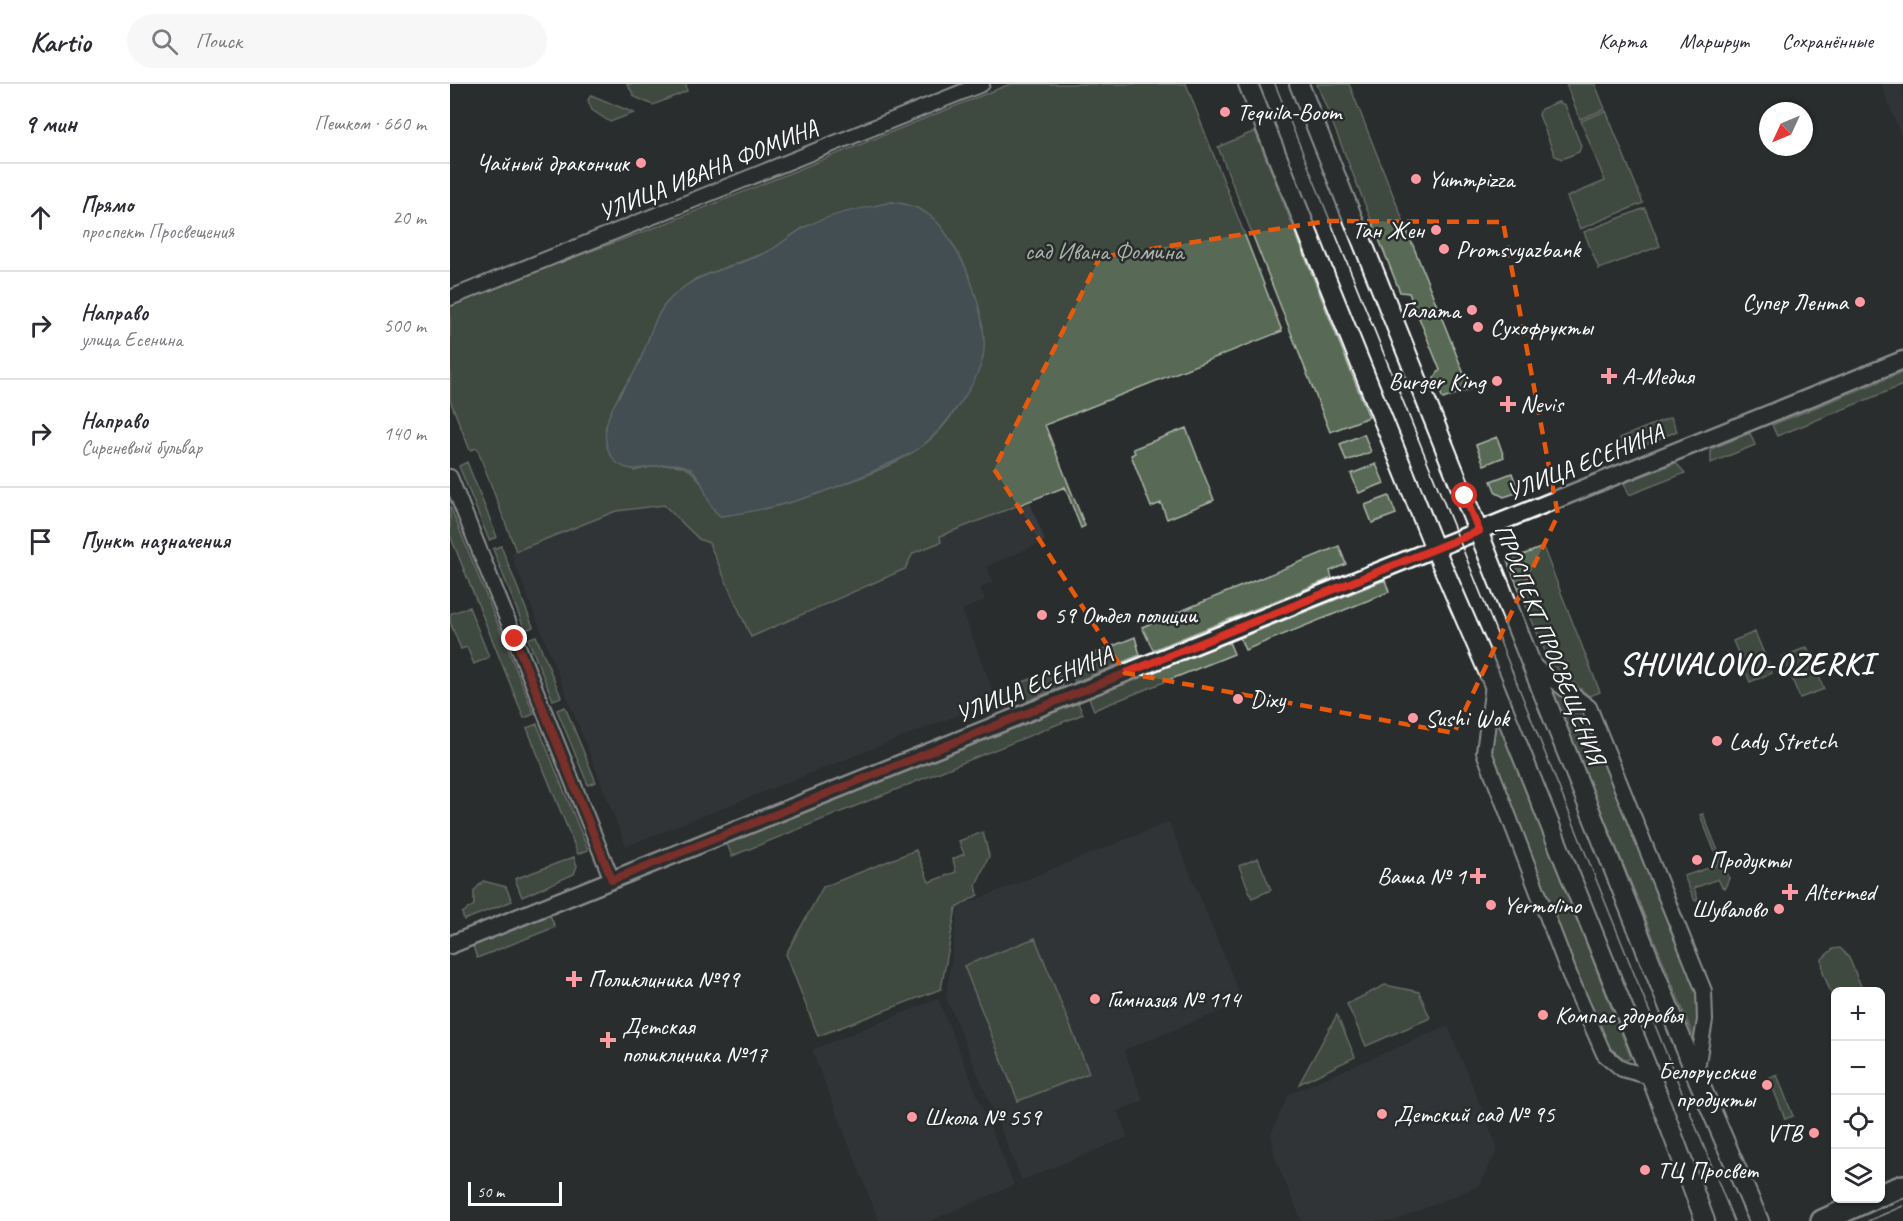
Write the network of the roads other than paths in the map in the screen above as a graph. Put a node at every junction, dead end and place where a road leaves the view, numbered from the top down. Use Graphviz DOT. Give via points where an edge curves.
graph roads {
  1 [pos="982,84"];
  2 [pos="1248,84"];
  3 [pos="1299,84"];
  4 [pos="450,298"];
  5 [pos="1903,360"];
  6 [pos="450,477"];
  7 [pos="1479,531"];
  8 [pos="1435,549"];
  9 [pos="1531,664"];
  10 [pos="1493,683"];
  11 [pos="612,880"];
  12 [pos="450,945"];
  13 [pos="1696,1075"];
  14 [pos="1651,1077"];
  15 [pos="1903,1186"];
  16 [pos="1885,1193"];
  17 [pos="1863,1203"];
  18 [pos="1705,1221"];
  19 [pos="1759,1221"];
  20 [pos="1822,1221"];
  1 -- 4 [label="street, УЛИЦА ИВАНА ФОМИНА"];
  2 -- 8 [label="main road"];
  3 -- 7 [label="main road, ПРОСПЕКТ ПРОСВЕЩЕНИЯ"];
  5 -- 7 [label="street, УЛИЦА ЕСЕНИНА"];
  6 -- 11 [label="street"];
  7 -- 8 [label="street, УЛИЦА ЕСЕНИНА"];
  7 -- 9 [label="main road, ПРОСПЕКТ ПРОСВЕЩЕНИЯ"];
  8 -- 10 [label="main road"];
  8 -- 11 [label="street, УЛИЦА ЕСЕНИНА"];
  9 -- 13 [label="main road, ПРОСПЕКТ ПРОСВЕЩЕНИЯ"];
  9 -- 13 [label="street" via="1589,708 1704,991 1705,1020"];
  10 -- 14 [label="main road"];
  10 -- 14 [label="street" via="1484,752 1572,981 1604,1054 1622,1069"];
  11 -- 12 [label="street, УЛИЦА ЕСЕНИНА"];
  13 -- 19 [label="main road, ПРОСПЕКТ ПРОСВЕЩЕНИЯ"];
  14 -- 18 [label="main road"];
  15 -- 16 [label="main road"];
  17 -- 20 [label="main road"];
}
